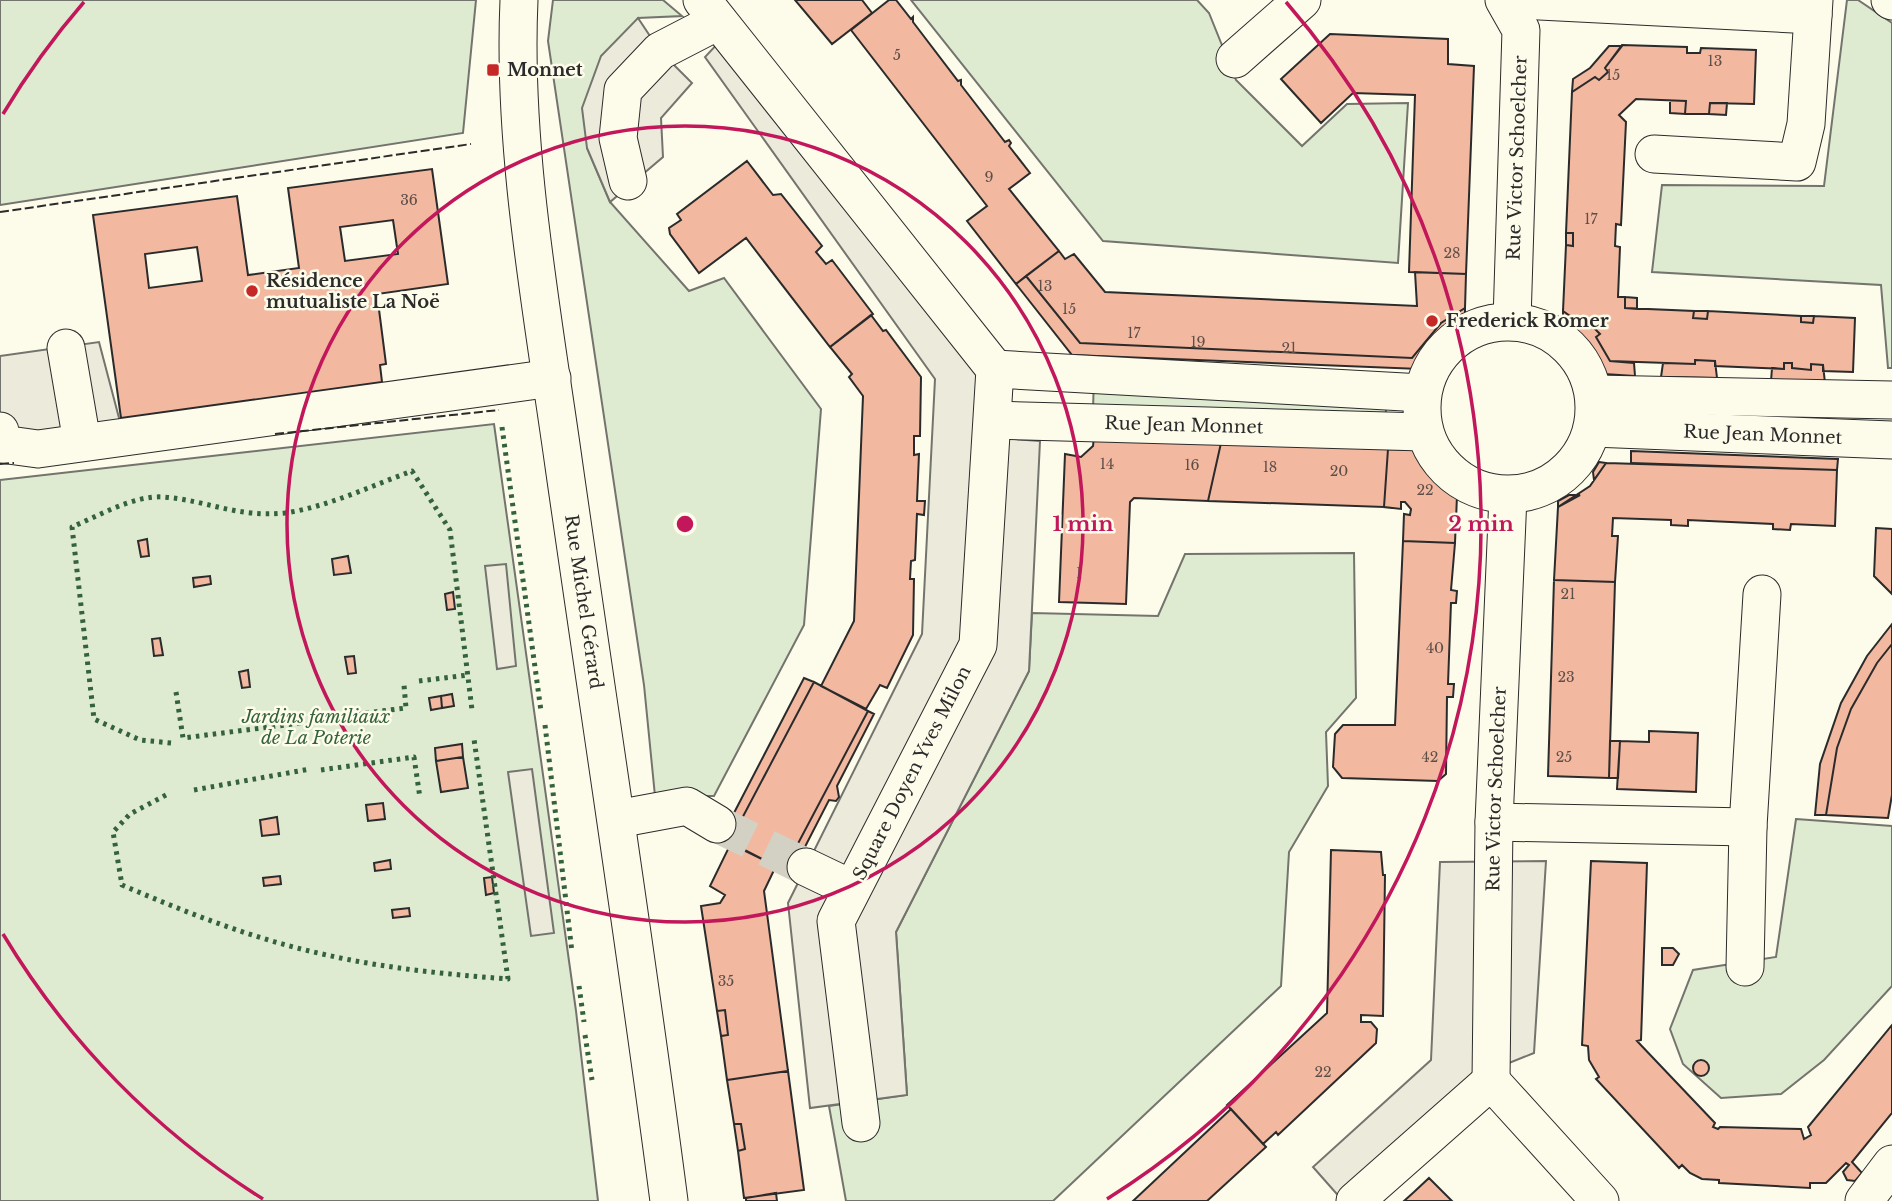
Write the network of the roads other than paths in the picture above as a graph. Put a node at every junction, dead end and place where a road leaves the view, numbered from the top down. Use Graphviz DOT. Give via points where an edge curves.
graph roads {
  1 [pos="519,0"];
  2 [pos="1303,0"];
  3 [pos="1504,0"];
  4 [pos="1518,0"];
  5 [pos="1813,8"];
  6 [pos="710,10"];
  7 [pos="1235,58"];
  8 [pos="1654,154"];
  9 [pos="628,181"];
  10 [pos="1512,321"];
  11 [pos="66,348"];
  12 [pos="995,369"];
  13 [pos="552,378"];
  14 [pos="1422,393"];
  15 [pos="1892,400"];
  16 [pos="1594,411"];
  17 [pos="993,420"];
  18 [pos="0,431"];
  19 [pos="1424,432"];
  20 [pos="1892,440"];
  21 [pos="82,442"];
  22 [pos="1508,496"];
  23 [pos="1762,594"];
  24 [pos="617,819"];
  25 [pos="1494,822"];
  26 [pos="718,824"];
  27 [pos="1748,827"];
  28 [pos="806,867"];
  29 [pos="852,889"];
  30 [pos="1745,967"];
  31 [pos="1491,1080"];
  32 [pos="861,1123"];
  33 [pos="1892,1164"];
  34 [pos="669,1201"];
  35 [pos="1355,1201"];
  36 [pos="1600,1201"];
  37 [pos="1864,1201"];
  1 -- 13 [label="street, Rue Michel Gérard" via="521,120"];
  2 -- 7 [label="street"];
  3 -- 10 [label="street, Rue Victor Schoelcher" via="1521,30"];
  4 -- 5 [label="street"];
  5 -- 8 [label="street" via="1806,124 1797,162"];
  6 -- 9 [label="street" via="660,51 623,90 618,138"];
  6 -- 12 [label="street"];
  10 -- 14 [label="street" via="1470,329 1457,337 1436,359"];
  10 -- 16 [label="street" via="1553,333 1568,346 1585,366"];
  11 -- 21 [label="street"];
  12 -- 14 [label="street"];
  12 -- 17 [label="street"];
  13 -- 21 [label="street"];
  13 -- 24 [label="street, Rue Michel Gérard"];
  14 -- 19 [label="street"];
  15 -- 16 [label="street, Rue Jean Monnet"];
  16 -- 20 [label="street, Rue Jean Monnet"];
  16 -- 22 [label="street" via="1574,465 1545,487"];
  17 -- 19 [label="street, Rue Jean Monnet"];
  17 -- 29 [label="street, Square Doyen Yves Milon" via="978,645"];
  18 -- 21 [label="street" via="2,444 38,449"];
  19 -- 22 [label="street" via="1443,467 1475,489"];
  22 -- 25 [label="street, Rue Victor Schoelcher"];
  23 -- 27 [label="street"];
  24 -- 26 [label="street" via="687,806"];
  24 -- 34 [label="street, Rue Michel Gérard"];
  25 -- 27 [label="street"];
  25 -- 31 [label="street, Rue Victor Schoelcher"];
  27 -- 30 [label="street"];
  28 -- 29 [label="street"];
  29 -- 32 [label="street, Square Doyen Yves Milon" via="836,921"];
  31 -- 35 [label="street"];
  31 -- 36 [label="street"];
  33 -- 37 [label="street"];
}
